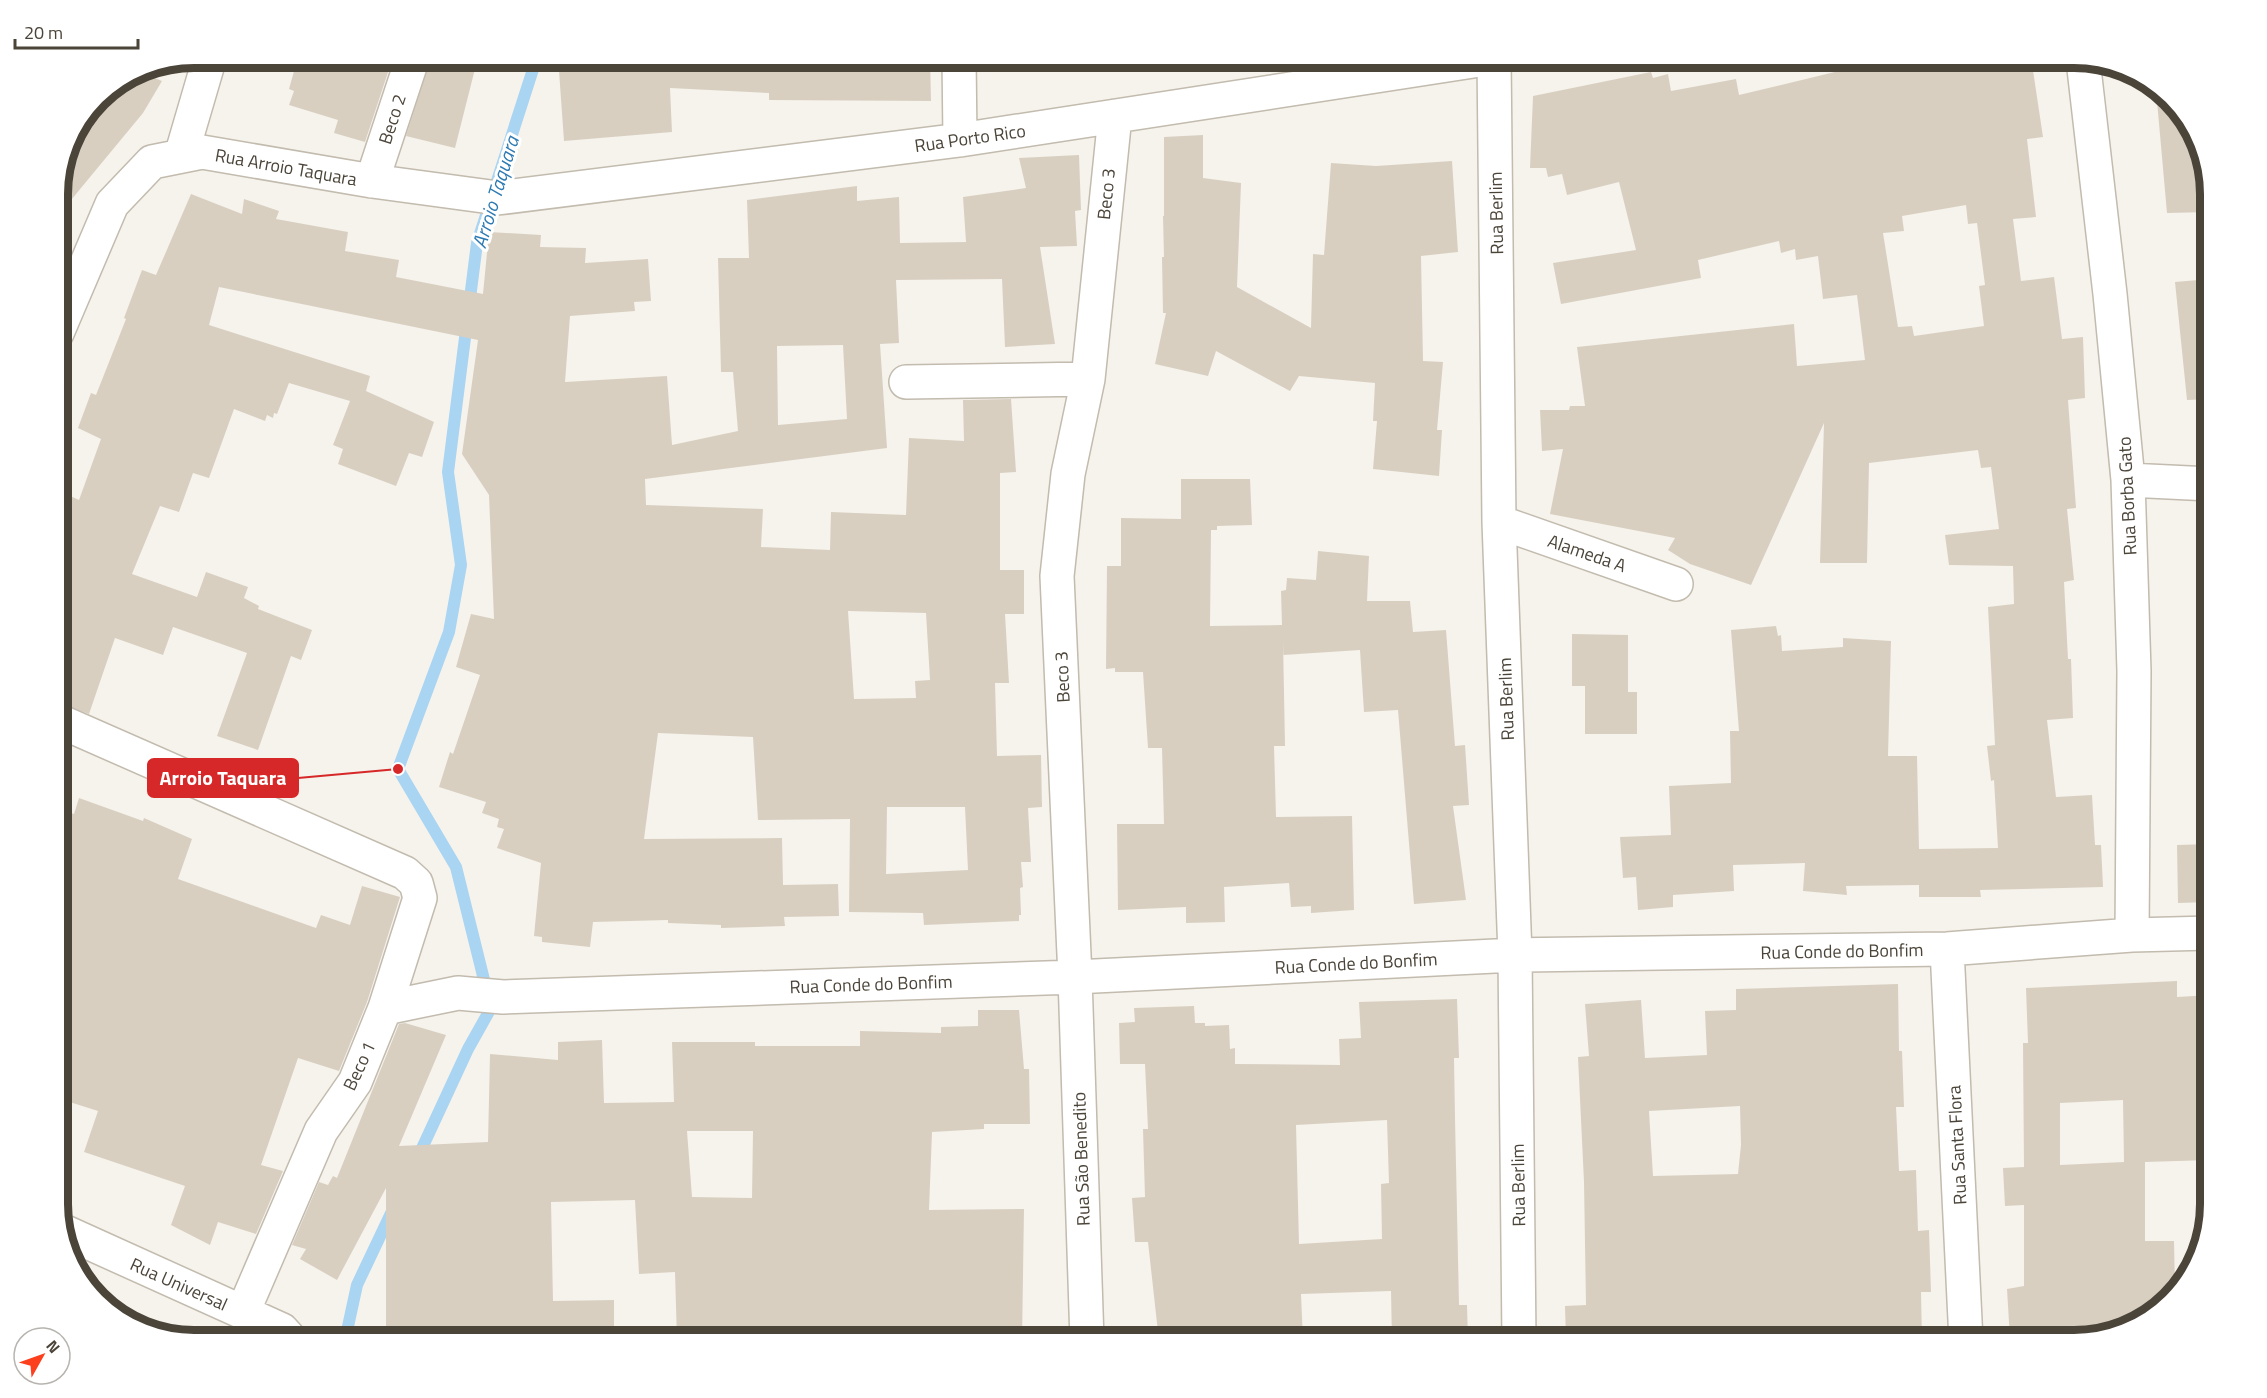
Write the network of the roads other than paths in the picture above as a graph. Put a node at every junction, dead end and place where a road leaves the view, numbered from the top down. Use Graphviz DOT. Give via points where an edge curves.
graph roads {
  1 [pos="207,67"];
  2 [pos="410,67"];
  3 [pos="959,67"];
  4 [pos="1431,67"];
  5 [pos="1496,67"];
  6 [pos="2084,68"];
  7 [pos="1114,116"];
  8 [pos="960,140"];
  9 [pos="181,156"];
  10 [pos="372,181"];
  11 [pos="439,191"];
  12 [pos="68,307"];
  13 [pos="1088,379"];
  14 [pos="906,382"];
  15 [pos="2128,480"];
  16 [pos="2199,483"];
  17 [pos="1499,522"];
  18 [pos="1676,584"];
  19 [pos="68,725"];
  20 [pos="2200,933"];
  21 [pos="2132,935"];
  22 [pos="1947,949"];
  23 [pos="1515,955"];
  24 [pos="1075,977"];
  25 [pos="385,1008"];
  26 [pos="71,1235"];
  27 [pos="243,1312"];
  28 [pos="276,1330"];
  29 [pos="1087,1330"];
  30 [pos="1519,1330"];
  31 [pos="1965,1330"];
  1 -- 9 [label="street"];
  2 -- 10 [label="street, Beco 2"];
  3 -- 8 [label="street"];
  4 -- 7 [label="street, Rua Porto Rico"];
  5 -- 17 [label="street, Rua Berlim"];
  6 -- 15 [label="street, Rua Borba Gato"];
  7 -- 8 [label="street, Rua Porto Rico"];
  7 -- 13 [label="street, Beco 3"];
  8 -- 11 [label="street, Rua Porto Rico" via="498,198"];
  9 -- 10 [label="street, Rua Arroio Taquara" via="202,152"];
  9 -- 12 [label="street, Rua Arroio Taquara" via="152,162 112,204"];
  10 -- 11 [label="street, Rua Arroio Taquara"];
  13 -- 14 [label="street"];
  13 -- 24 [label="street, Beco 3" via="1068,474 1057,576"];
  15 -- 16 [label="street"];
  15 -- 21 [label="street, Rua Borba Gato" via="2134,671"];
  17 -- 18 [label="street, Alameda A"];
  17 -- 23 [label="street, Rua Berlim"];
  19 -- 25 [label="street, Beco 1" via="405,873 416,883 420,898"];
  20 -- 21 [label="street, Rua Conde do Bonfim"];
  21 -- 22 [label="street, Rua Conde do Bonfim"];
  22 -- 23 [label="street, Rua Conde do Bonfim"];
  22 -- 31 [label="street, Rua Santa Flora"];
  23 -- 24 [label="street, Rua Conde do Bonfim"];
  23 -- 30 [label="street, Rua Berlim"];
  24 -- 25 [label="street, Rua Conde do Bonfim" via="503,997 458,993"];
  24 -- 29 [label="street, Rua São Benedito"];
  25 -- 27 [label="street, Beco 1" via="355,1082 321,1131"];
  26 -- 27 [label="street, Rua Universal"];
  27 -- 28 [label="street, Rua Universal"];
}
